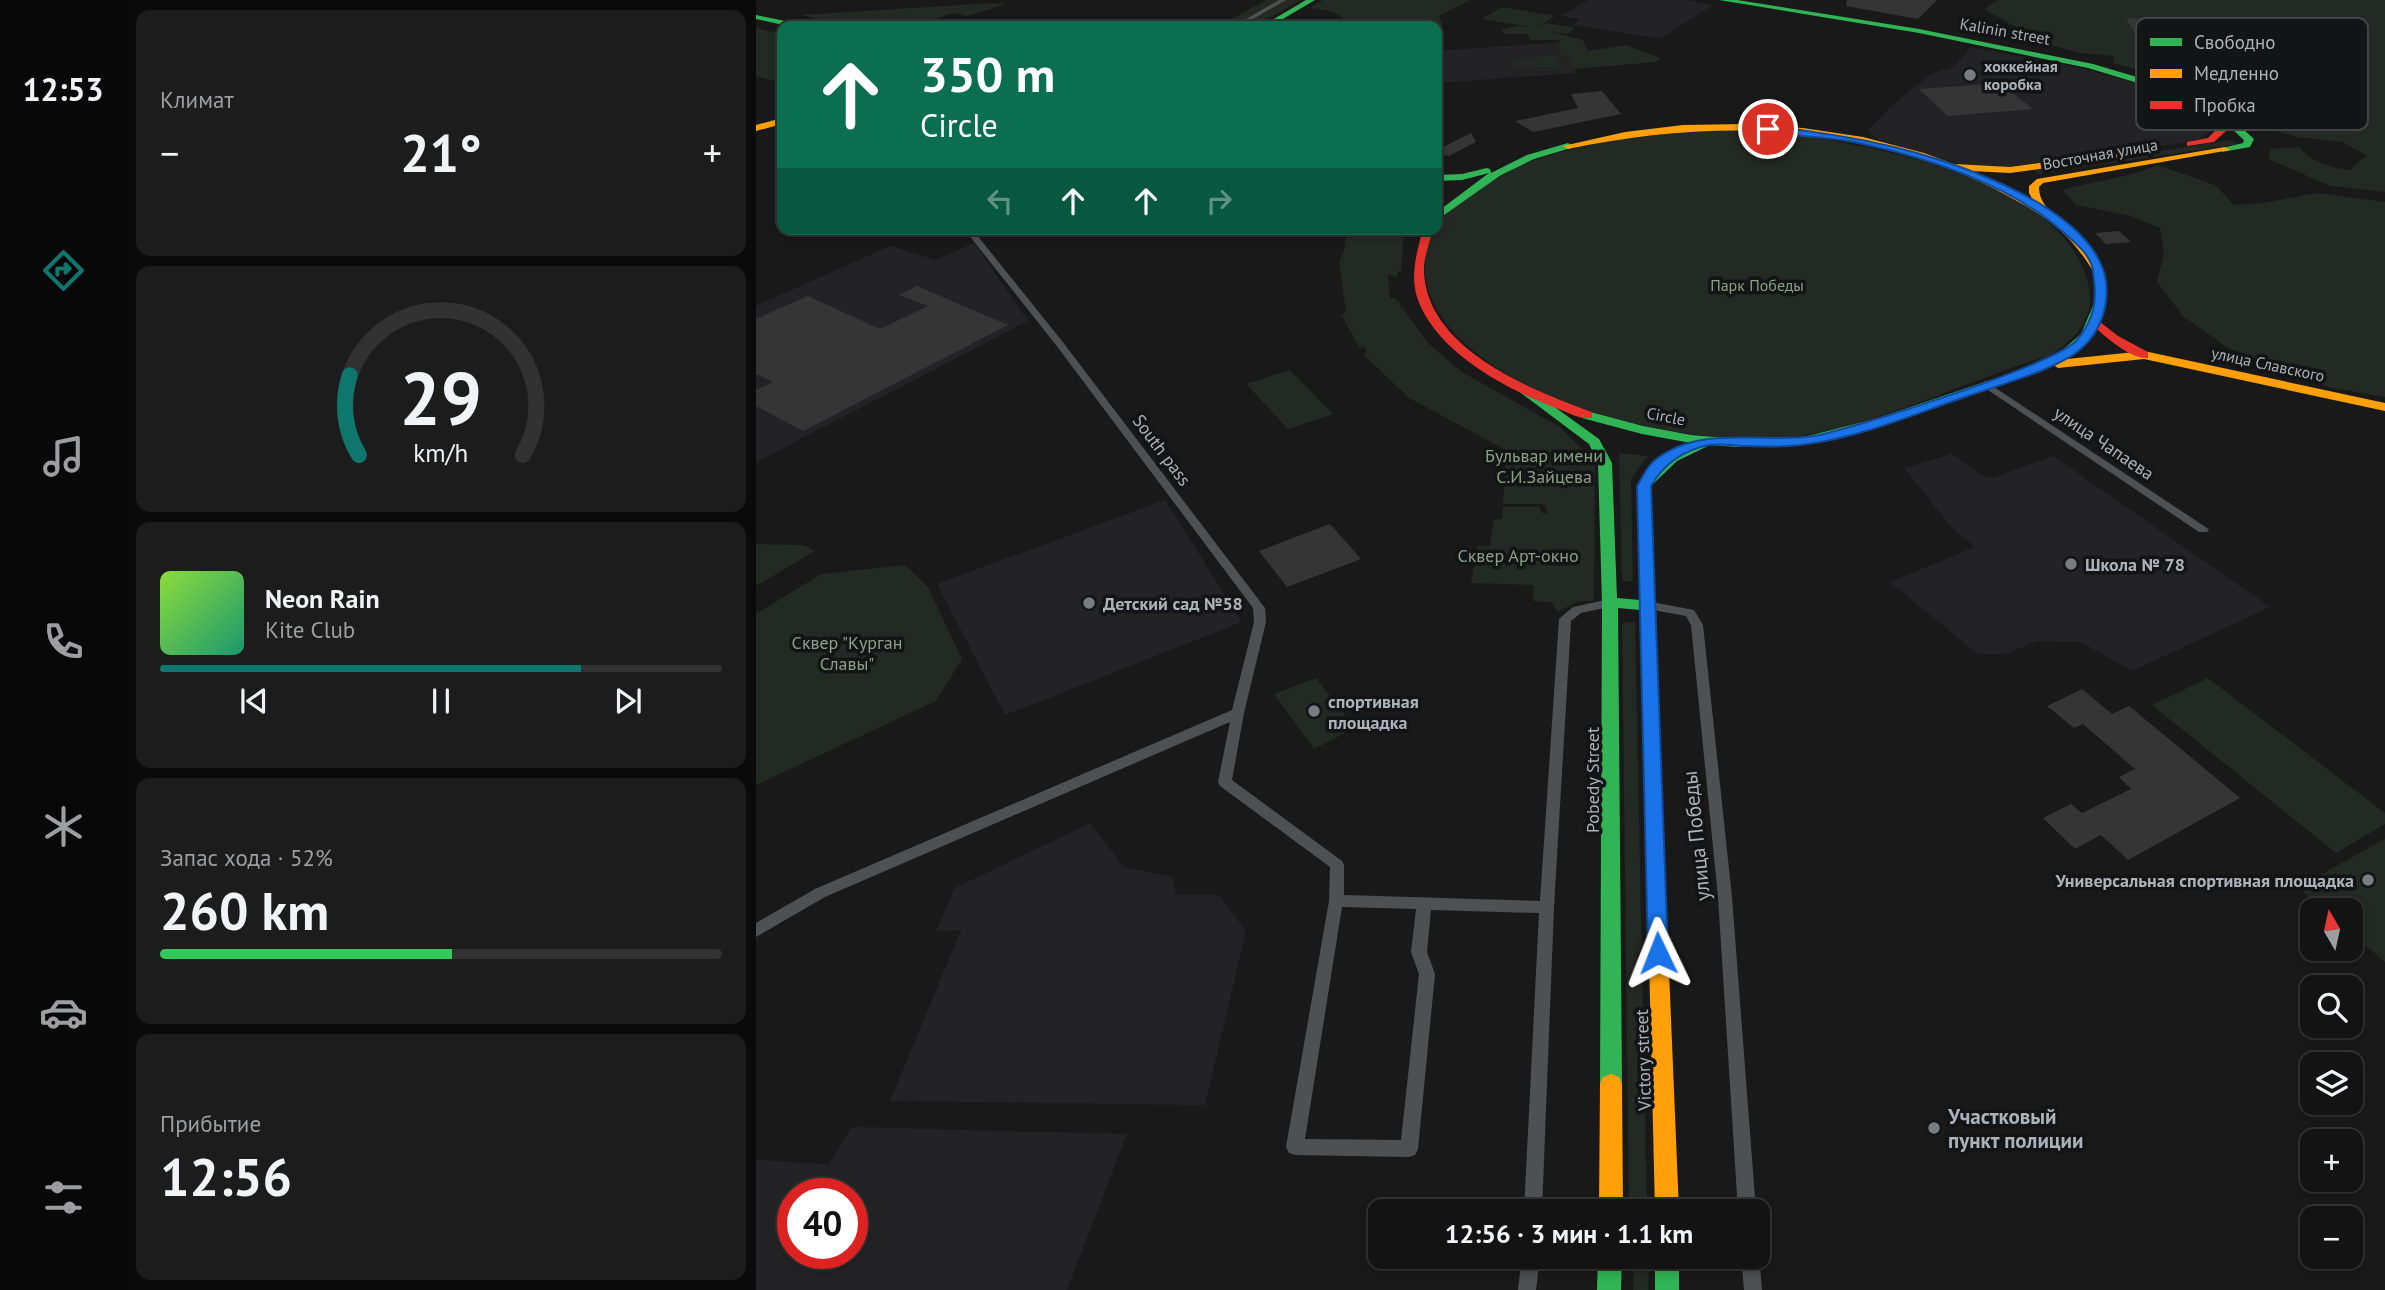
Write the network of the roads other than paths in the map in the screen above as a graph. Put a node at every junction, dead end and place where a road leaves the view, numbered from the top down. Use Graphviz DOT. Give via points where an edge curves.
graph roads {
  1 [pos="1283,0"];
  2 [pos="1311,0"];
  3 [pos="1723,0"];
  4 [pos="756,17"];
  5 [pos="1246,21"];
  6 [pos="1275,21"];
  7 [pos="777,22"];
  8 [pos="756,25"];
  9 [pos="777,30"];
  10 [pos="2136,79"];
  11 [pos="777,122"];
  12 [pos="756,128"];
  13 [pos="2221,130"];
  14 [pos="2243,130"];
  15 [pos="2239,148"];
  16 [pos="1521,161"];
  17 [pos="1952,166"];
  18 [pos="1442,178"];
  19 [pos="2043,209"];
  20 [pos="1442,211"];
  21 [pos="973,235"];
  22 [pos="1420,235"];
  23 [pos="1425,235"];
  24 [pos="1419,248"];
  25 [pos="2095,321"];
  26 [pos="2144,355"];
  27 [pos="2036,368"];
  28 [pos="1985,384"];
  29 [pos="1520,388"];
  30 [pos="2385,407"];
  31 [pos="1708,441"];
  32 [pos="2203,530"];
  33 [pos="1610,603"];
  34 [pos="1646,605"];
  35 [pos="1238,713"];
  36 [pos="1336,901"];
  37 [pos="1424,905"];
  38 [pos="1547,907"];
  39 [pos="756,931"];
  40 [pos="1534,1199"];
  41 [pos="1611,1199"];
  42 [pos="1667,1199"];
  43 [pos="1746,1199"];
  44 [pos="1529,1269"];
  45 [pos="1610,1269"];
  46 [pos="1667,1269"];
  47 [pos="1751,1269"];
  48 [pos="1527,1290"];
  49 [pos="1609,1290"];
  50 [pos="1667,1290"];
  51 [pos="1753,1290"];
  1 -- 5 [label="street"];
  2 -- 6 [label="main road"];
  3 -- 10 [label="main road, Kalinin street" via="2069,60"];
  4 -- 7 [label="main road"];
  8 -- 9 [label="main road"];
  11 -- 12 [label="main road"];
  13 -- 17 [label="main road" via="2211,140 2194,144 2010,170"];
  14 -- 15 [label="main road, Kalinin street" via="2249,139"];
  15 -- 19 [label="main road, Восточная улица" via="2040,181 2034,193"];
  16 -- 17 [label="main road, Circle" via="1625,134 1733,128 1851,139"];
  16 -- 18 [label="main road" via="1477,174"];
  16 -- 20 [label="main road, Circle" via="1476,184"];
  17 -- 19 [label="main road, Circle"];
  19 -- 25 [label="main road, Circle" via="2082,243 2098,265 2103,299"];
  21 -- 35 [label="street, South pass" via="1255,601 1261,621"];
  22 -- 24 [label="main road"];
  23 -- 24 [label="main road, Circle"];
  24 -- 29 [label="main road, Circle" via="1415,276 1425,308 1469,358"];
  25 -- 26 [label="main road"];
  25 -- 27 [label="main road, Circle" via="2075,348"];
  26 -- 27 [label="main road"];
  26 -- 30 [label="main road, улица Славского"];
  27 -- 28 [label="main road, Circle"];
  28 -- 31 [label="main road, Circle" via="1816,439"];
  28 -- 32 [label="street, улица Чапаева"];
  29 -- 31 [label="main road, Circle" via="1608,422"];
  29 -- 33 [label="main road, Pobedy Street" via="1594,442 1605,463"];
  31 -- 34 [label="main road, Victory street" via="1658,464 1644,486"];
  33 -- 34 [label="main road"];
  33 -- 38 [label="street" via="1577,610 1565,619"];
  33 -- 41 [label="main road, Pobedy Street"];
  34 -- 42 [label="main road, Victory street"];
  34 -- 43 [label="street, улица Победы" via="1694,619 1725,897"];
  35 -- 36 [label="street, South pass" via="1224,782 1337,865"];
  35 -- 39 [label="street" via="820,893"];
  36 -- 37 [label="street"];
  36 -- 37 [label="street" via="1295,1147 1409,1149 1427,974 1419,952"];
  37 -- 38 [label="street"];
  38 -- 40 [label="street"];
  44 -- 48 [label="street"];
  45 -- 49 [label="main road"];
  46 -- 50 [label="main road"];
  47 -- 51 [label="street"];
}
